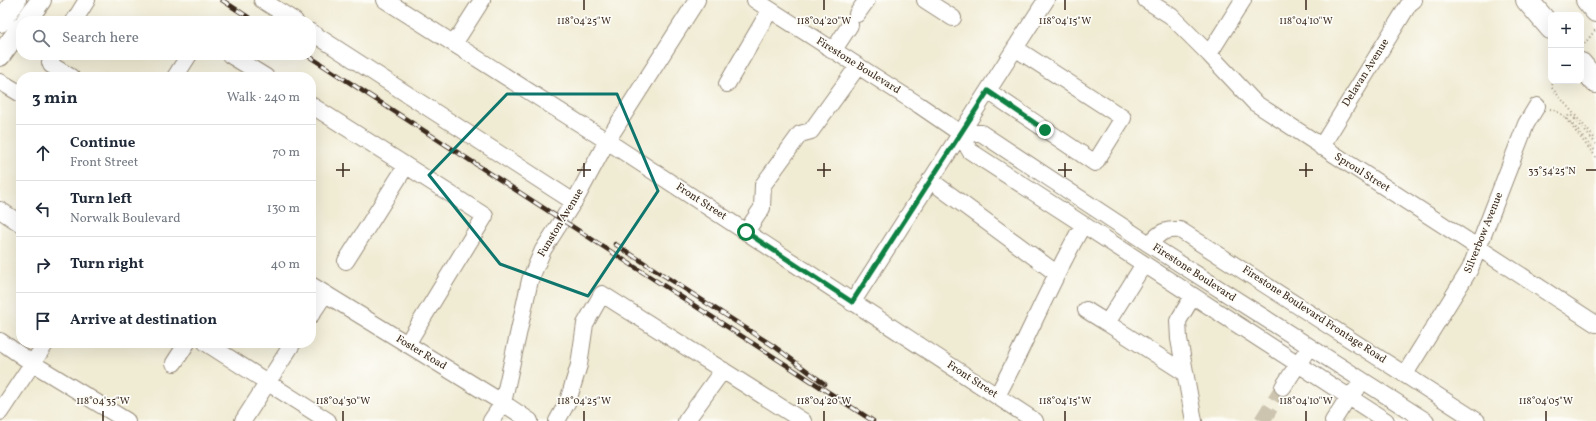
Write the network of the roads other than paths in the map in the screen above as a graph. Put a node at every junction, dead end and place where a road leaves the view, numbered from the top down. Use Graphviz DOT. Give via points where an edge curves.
graph roads {
  1 [pos="16,0"];
  2 [pos="41,0"];
  3 [pos="87,0"];
  4 [pos="262,0"];
  5 [pos="385,0"];
  6 [pos="482,0"];
  7 [pos="697,0"];
  8 [pos="755,0"];
  9 [pos="867,0"];
  10 [pos="925,0"];
  11 [pos="1046,0"];
  12 [pos="1146,0"];
  13 [pos="1244,0"];
  14 [pos="1414,0"];
  15 [pos="1527,0"];
  16 [pos="1587,0"];
  17 [pos="770,10"];
  18 [pos="1596,11"];
  19 [pos="30,16"];
  20 [pos="77,16"];
  21 [pos="287,16"];
  22 [pos="953,18"];
  23 [pos="0,22"];
  24 [pos="1548,24"];
  25 [pos="16,34"];
  26 [pos="316,35"];
  27 [pos="454,44"];
  28 [pos="1015,48"];
  29 [pos="833,51"];
  30 [pos="1209,54"];
  31 [pos="0,56"];
  32 [pos="51,60"];
  33 [pos="186,60"];
  34 [pos="238,60"];
  35 [pos="858,66"];
  36 [pos="1584,68"];
  37 [pos="62,72"];
  38 [pos="178,72"];
  39 [pos="258,72"];
  40 [pos="0,82"];
  41 [pos="1596,82"];
  42 [pos="727,84"];
  43 [pos="16,91"];
  44 [pos="988,91"];
  45 [pos="1537,106"];
  46 [pos="316,108"];
  47 [pos="960,133"];
  48 [pos="607,141"];
  49 [pos="1321,147"];
  50 [pos="406,166"];
  51 [pos="930,180"];
  52 [pos="574,202"];
  53 [pos="1,214"];
  54 [pos="16,222"];
  55 [pos="1083,225"];
  56 [pos="746,232"];
  57 [pos="1149,244"];
  58 [pos="1479,248"];
  59 [pos="346,261"];
  60 [pos="1144,264"];
  61 [pos="1056,273"];
  62 [pos="316,288"];
  63 [pos="325,294"];
  64 [pos="1193,296"];
  65 [pos="852,302"];
  66 [pos="316,308"];
  67 [pos="1086,310"];
  68 [pos="1108,323"];
  69 [pos="1596,324"];
  70 [pos="0,340"];
  71 [pos="407,344"];
  72 [pos="1309,347"];
  73 [pos="42,348"];
  74 [pos="184,348"];
  75 [pos="215,348"];
  76 [pos="290,348"];
  77 [pos="32,363"];
  78 [pos="174,363"];
  79 [pos="1298,364"];
  80 [pos="723,370"];
  81 [pos="1185,372"];
  82 [pos="1405,374"];
  83 [pos="1366,381"];
  84 [pos="268,382"];
  85 [pos="1283,387"];
  86 [pos="997,396"];
  87 [pos="1349,396"];
  88 [pos="503,403"];
  89 [pos="0,412"];
  90 [pos="1420,419"];
  91 [pos="127,421"];
  92 [pos="243,421"];
  93 [pos="328,421"];
  94 [pos="491,421"];
  95 [pos="530,421"];
  96 [pos="557,421"];
  97 [pos="686,421"];
  98 [pos="803,421"];
  99 [pos="1035,421"];
  100 [pos="1194,421"];
  101 [pos="1333,421"];
  102 [pos="1386,421"];
  103 [pos="1477,421"];
  1 -- 23 [label="main road"];
  2 -- 19 [label="main road"];
  3 -- 20 [label="street"];
  4 -- 21 [label="street"];
  5 -- 27 [label="street, Front Street"];
  6 -- 27 [label="street"];
  7 -- 48 [label="street, Funston Avenue"];
  8 -- 17 [label="street, Firestone Boulevard"];
  9 -- 29 [label="street"];
  10 -- 22 [label="street"];
  11 -- 28 [label="street"];
  12 -- 30 [label="street, Sproul Street" via="1170,16"];
  13 -- 30 [label="street"];
  14 -- 49 [label="street, Delavan Avenue" via="1409,4"];
  15 -- 24 [label="highway"];
  16 -- 18 [label="highway"];
  17 -- 29 [label="street, Firestone Boulevard"];
  17 -- 42 [label="street"];
  25 -- 31 [label="main road"];
  26 -- 52 [label="street"];
  27 -- 48 [label="street, Front Street"];
  28 -- 44 [label="street"];
  28 -- 44 [label="street" via="1123,118 1094,163"];
  29 -- 35 [label="street, Firestone Boulevard"];
  30 -- 49 [label="street, Sproul Street" via="1254,103"];
  32 -- 37 [label="street" via="51,66"];
  33 -- 38 [label="street"];
  34 -- 39 [label="street"];
  35 -- 47 [label="street, Firestone Boulevard"];
  35 -- 56 [label="street" via="811,131 800,134 763,185 762,208"];
  36 -- 41 [label="highway"];
  40 -- 43 [label="street"];
  44 -- 47 [label="street"];
  45 -- 58 [label="street, Silverbow Avenue" via="1526,124"];
  46 -- 50 [label="street"];
  47 -- 51 [label="street"];
  47 -- 55 [label="street, Firestone Boulevard" via="970,151"];
  47 -- 57 [label="street, Firestone Boulevard" via="981,133"];
  48 -- 52 [label="street, Funston Avenue"];
  48 -- 56 [label="street, Front Street"];
  49 -- 58 [label="street, Sproul Street"];
  50 -- 59 [label="street"];
  50 -- 71 [label="street" via="485,216"];
  51 -- 61 [label="street"];
  51 -- 65 [label="street"];
  52 -- 88 [label="street, Funston Avenue" via="543,250 530,280"];
  53 -- 54 [label="street"];
  55 -- 60 [label="street, Firestone Boulevard"];
  55 -- 61 [label="street"];
  56 -- 65 [label="street, Front Street"];
  57 -- 72 [label="street, Firestone Boulevard"];
  57 -- 82 [label="street, Firestone Boulevard Frontage Road" via="1161,232 1169,229 1180,230"];
  58 -- 69 [label="street, Sproul Street"];
  58 -- 82 [label="street, Silverbow Avenue" via="1470,269"];
  60 -- 64 [label="street, Firestone Boulevard"];
  60 -- 68 [label="street"];
  61 -- 86 [label="street"];
  62 -- 63 [label="street, Foster Road"];
  63 -- 66 [label="street"];
  63 -- 71 [label="street, Foster Road"];
  64 -- 79 [label="street, Firestone Boulevard"];
  64 -- 81 [label="street" via="1178,321 1178,339"];
  65 -- 86 [label="street, Front Street"];
  67 -- 68 [label="street"];
  68 -- 81 [label="street"];
  70 -- 77 [label="street"];
  71 -- 88 [label="street, Foster Road"];
  72 -- 79 [label="street"];
  72 -- 83 [label="street, Firestone Boulevard"];
  73 -- 77 [label="street"];
  74 -- 78 [label="street"];
  75 -- 84 [label="street"];
  76 -- 84 [label="street"];
  77 -- 89 [label="street"];
  77 -- 91 [label="street"];
  79 -- 85 [label="street"];
  79 -- 87 [label="street, Firestone Boulevard"];
  80 -- 96 [label="street" via="602,294 585,324 579,365 568,401"];
  80 -- 97 [label="street"];
  80 -- 98 [label="street"];
  81 -- 100 [label="street"];
  82 -- 103 [label="street, Firestone Boulevard Frontage Road"];
  83 -- 87 [label="street"];
  83 -- 90 [label="street, Firestone Boulevard"];
  84 -- 92 [label="street"];
  84 -- 93 [label="street"];
  86 -- 99 [label="street, Front Street"];
  87 -- 101 [label="street"];
  87 -- 102 [label="street, Firestone Boulevard"];
  88 -- 94 [label="street, Funston Avenue"];
  88 -- 95 [label="street, Foster Road"];
}
